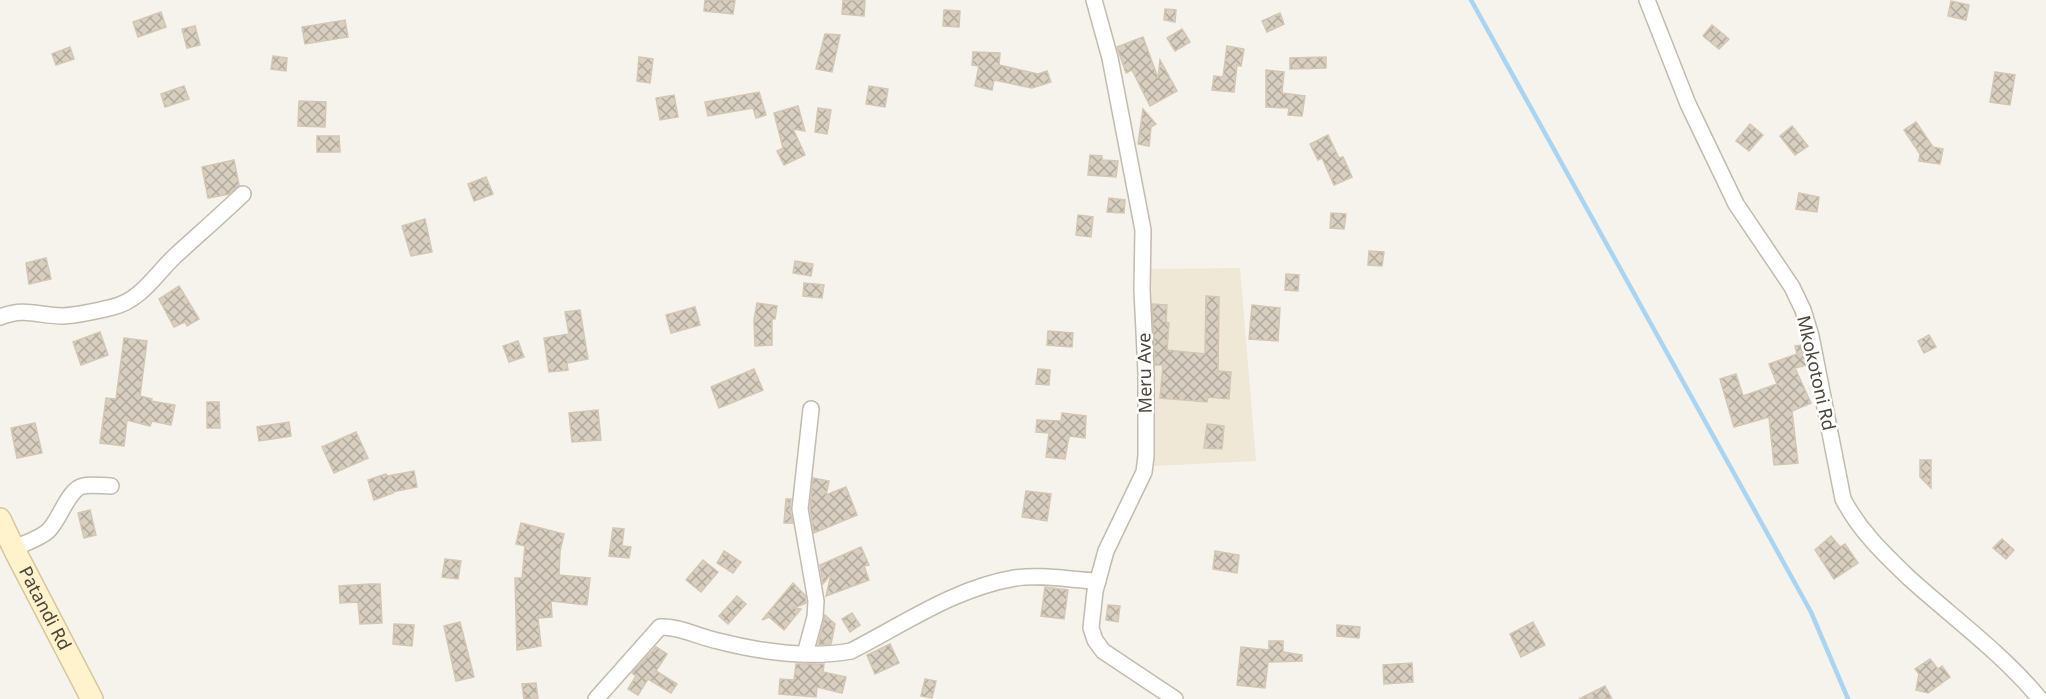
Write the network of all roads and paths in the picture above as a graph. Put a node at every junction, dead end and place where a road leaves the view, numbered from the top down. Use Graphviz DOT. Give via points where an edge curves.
graph roads {
  1 [pos="1094,0"];
  2 [pos="1647,0"];
  3 [pos="243,194"];
  4 [pos="0,317"];
  5 [pos="811,409"];
  6 [pos="111,486"];
  7 [pos="0,519"];
  8 [pos="14,548"];
  9 [pos="1098,581"];
  10 [pos="805,654"];
  11 [pos="91,699"];
  12 [pos="596,699"];
  13 [pos="1175,699"];
  14 [pos="2040,699"];
  1 -- 9 [label="street, Meru Ave" via="1110,58 1143,230 1146,373 1144,471 1106,550"];
  2 -- 14 [label="street, Mkokotoni Rd" via="1688,104 1736,204 1803,310 1843,499 1851,515 1876,547 2019,673"];
  3 -- 4 [label="street" via="129,302 79,314 25,311"];
  5 -- 10 [label="street" via="800,509 816,601"];
  6 -- 8 [label="street" via="78,487 47,532"];
  7 -- 8 [label="street, Patandi Rd"];
  8 -- 11 [label="street, Patandi Rd"];
  9 -- 10 [label="street" via="1016,578 960,593 851,651"];
  9 -- 13 [label="street, Meru Ave" via="1091,628 1098,646"];
  10 -- 12 [label="street" via="772,652 660,627"];
}
